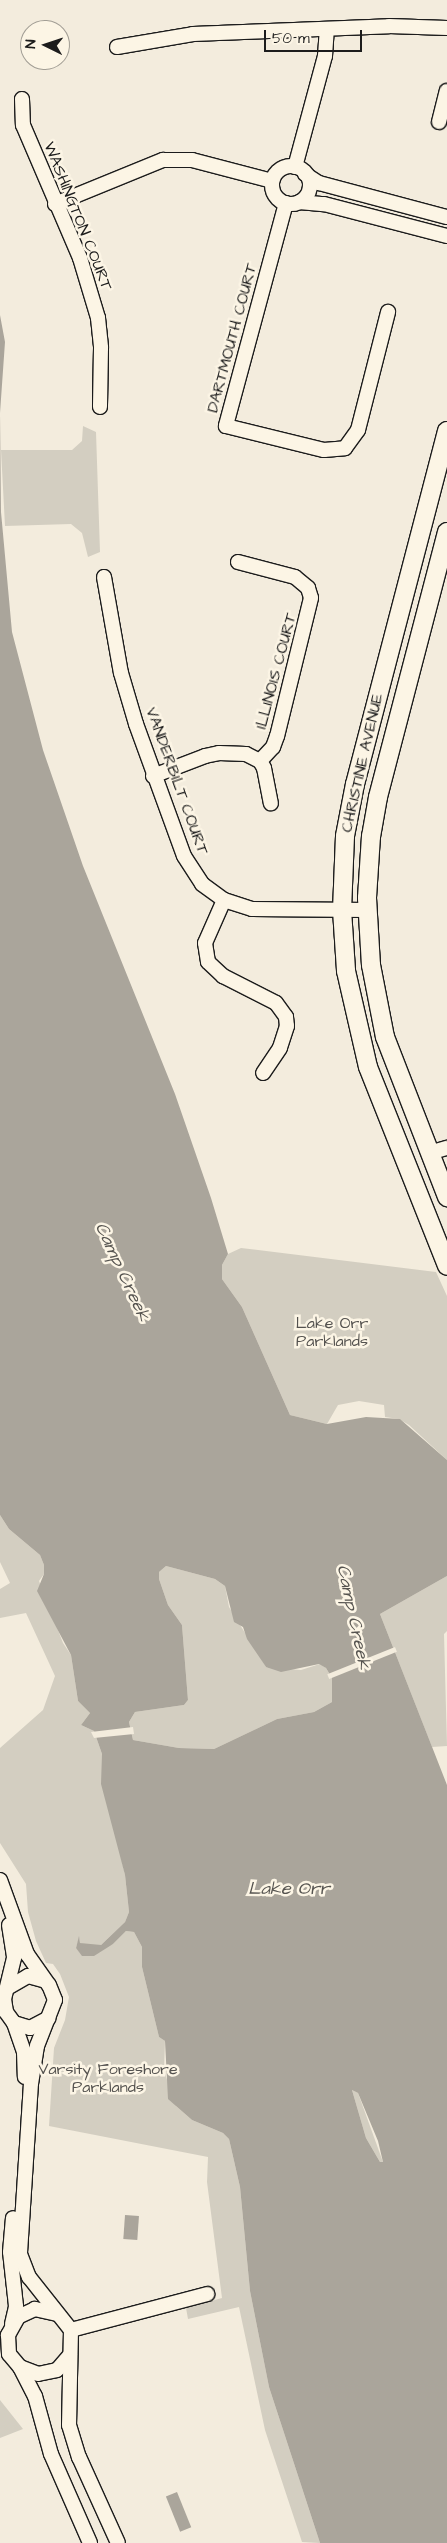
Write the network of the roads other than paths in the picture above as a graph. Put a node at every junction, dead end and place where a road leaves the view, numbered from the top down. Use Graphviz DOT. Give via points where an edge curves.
graph roads {
  1 [pos="447,28"];
  2 [pos="327,29"];
  3 [pos="117,47"];
  4 [pos="447,91"];
  5 [pos="22,100"];
  6 [pos="439,122"];
  7 [pos="300,170"];
  8 [pos="272,181"];
  9 [pos="292,203"];
  10 [pos="55,204"];
  11 [pos="447,217"];
  12 [pos="447,236"];
  13 [pos="388,312"];
  14 [pos="100,407"];
  15 [pos="447,431"];
  16 [pos="447,532"];
  17 [pos="238,562"];
  18 [pos="104,577"];
  19 [pos="260,761"];
  20 [pos="153,776"];
  21 [pos="271,803"];
  22 [pos="224,900"];
  23 [pos="342,910"];
  24 [pos="367,910"];
  25 [pos="263,1073"];
  26 [pos="447,1148"];
  27 [pos="429,1153"];
  28 [pos="405,1160"];
  29 [pos="447,1197"];
  30 [pos="447,1266"];
  31 [pos="0,1880"];
  32 [pos="0,1896"];
  33 [pos="43,1980"];
  34 [pos="5,1991"];
  35 [pos="51,2016"];
  36 [pos="8,2019"];
  37 [pos="207,2294"];
  38 [pos="61,2316"];
  39 [pos="8,2328"];
  40 [pos="71,2330"];
  41 [pos="70,2355"];
  42 [pos="11,2363"];
  43 [pos="90,2543"];
  44 [pos="118,2543"];
  1 -- 2 [label="street"];
  2 -- 3 [label="street" via="192,34"];
  2 -- 7 [label="street"];
  4 -- 6 [label="street"];
  5 -- 10 [label="street, WASHINGTON COURT" via="24,125"];
  7 -- 8 [label="street" via="284,168"];
  7 -- 9 [label="street" via="309,190"];
  7 -- 11 [label="street" via="319,183"];
  8 -- 9 [label="street" via="276,197"];
  8 -- 10 [label="street" via="192,160 163,160"];
  9 -- 12 [label="street" via="324,204"];
  9 -- 13 [label="street, DARTMOUTH COURT" via="226,426 324,450 346,448 358,430"];
  10 -- 14 [label="street, WASHINGTON COURT" via="80,258 98,318"];
  15 -- 23 [label="main road, CHRISTINE AVENUE" via="354,784 345,836"];
  16 -- 24 [label="main road, CHRISTINE AVENUE" via="376,806"];
  17 -- 19 [label="street, ILLINOIS COURT" via="296,577 308,588 312,598 277,736 270,752"];
  18 -- 20 [label="street, VANDERBILT COURT" via="121,673"];
  19 -- 20 [label="street" via="246,754 219,752"];
  19 -- 21 [label="street"];
  20 -- 22 [label="street, VANDERBILT COURT" via="193,872 202,884"];
  22 -- 23 [label="street, VANDERBILT COURT" via="252,909"];
  22 -- 25 [label="street" via="205,943 208,962 223,976 276,1003 286,1017 287,1026 280,1048"];
  23 -- 24 [label="street, VANDERBILT COURT"];
  23 -- 28 [label="main road, CHRISTINE AVENUE" via="346,971 358,1032 377,1092"];
  24 -- 27 [label="main road, CHRISTINE AVENUE" via="374,984 385,1037"];
  26 -- 27 [label="street"];
  27 -- 28 [label="main road"];
  27 -- 29 [label="main road, CHRISTINE AVENUE"];
  28 -- 30 [label="main road, CHRISTINE AVENUE"];
  31 -- 33 [label="street" via="27,1954"];
  32 -- 34 [label="street" via="13,1945"];
  33 -- 34 [label="street" via="28,1976"];
  33 -- 35 [label="street" via="54,1992"];
  34 -- 36 [label="street" via="4,2006"];
  35 -- 36 [label="street" via="30,2028"];
  35 -- 38 [label="street" via="37,2046 31,2083 20,2254 28,2277"];
  36 -- 39 [label="street" via="25,2060 17,2195 10,2238 16,2292"];
  37 -- 40 [label="street"];
  38 -- 39 [label="street" via="44,2308 34,2309 18,2317"];
  38 -- 40 [label="street"];
  39 -- 42 [label="street"];
  40 -- 41 [label="street"];
  41 -- 42 [label="street" via="57,2370 48,2373 28,2372"];
  41 -- 44 [label="street" via="68,2403 74,2442"];
  42 -- 43 [label="street" via="35,2396 51,2454"];
}
